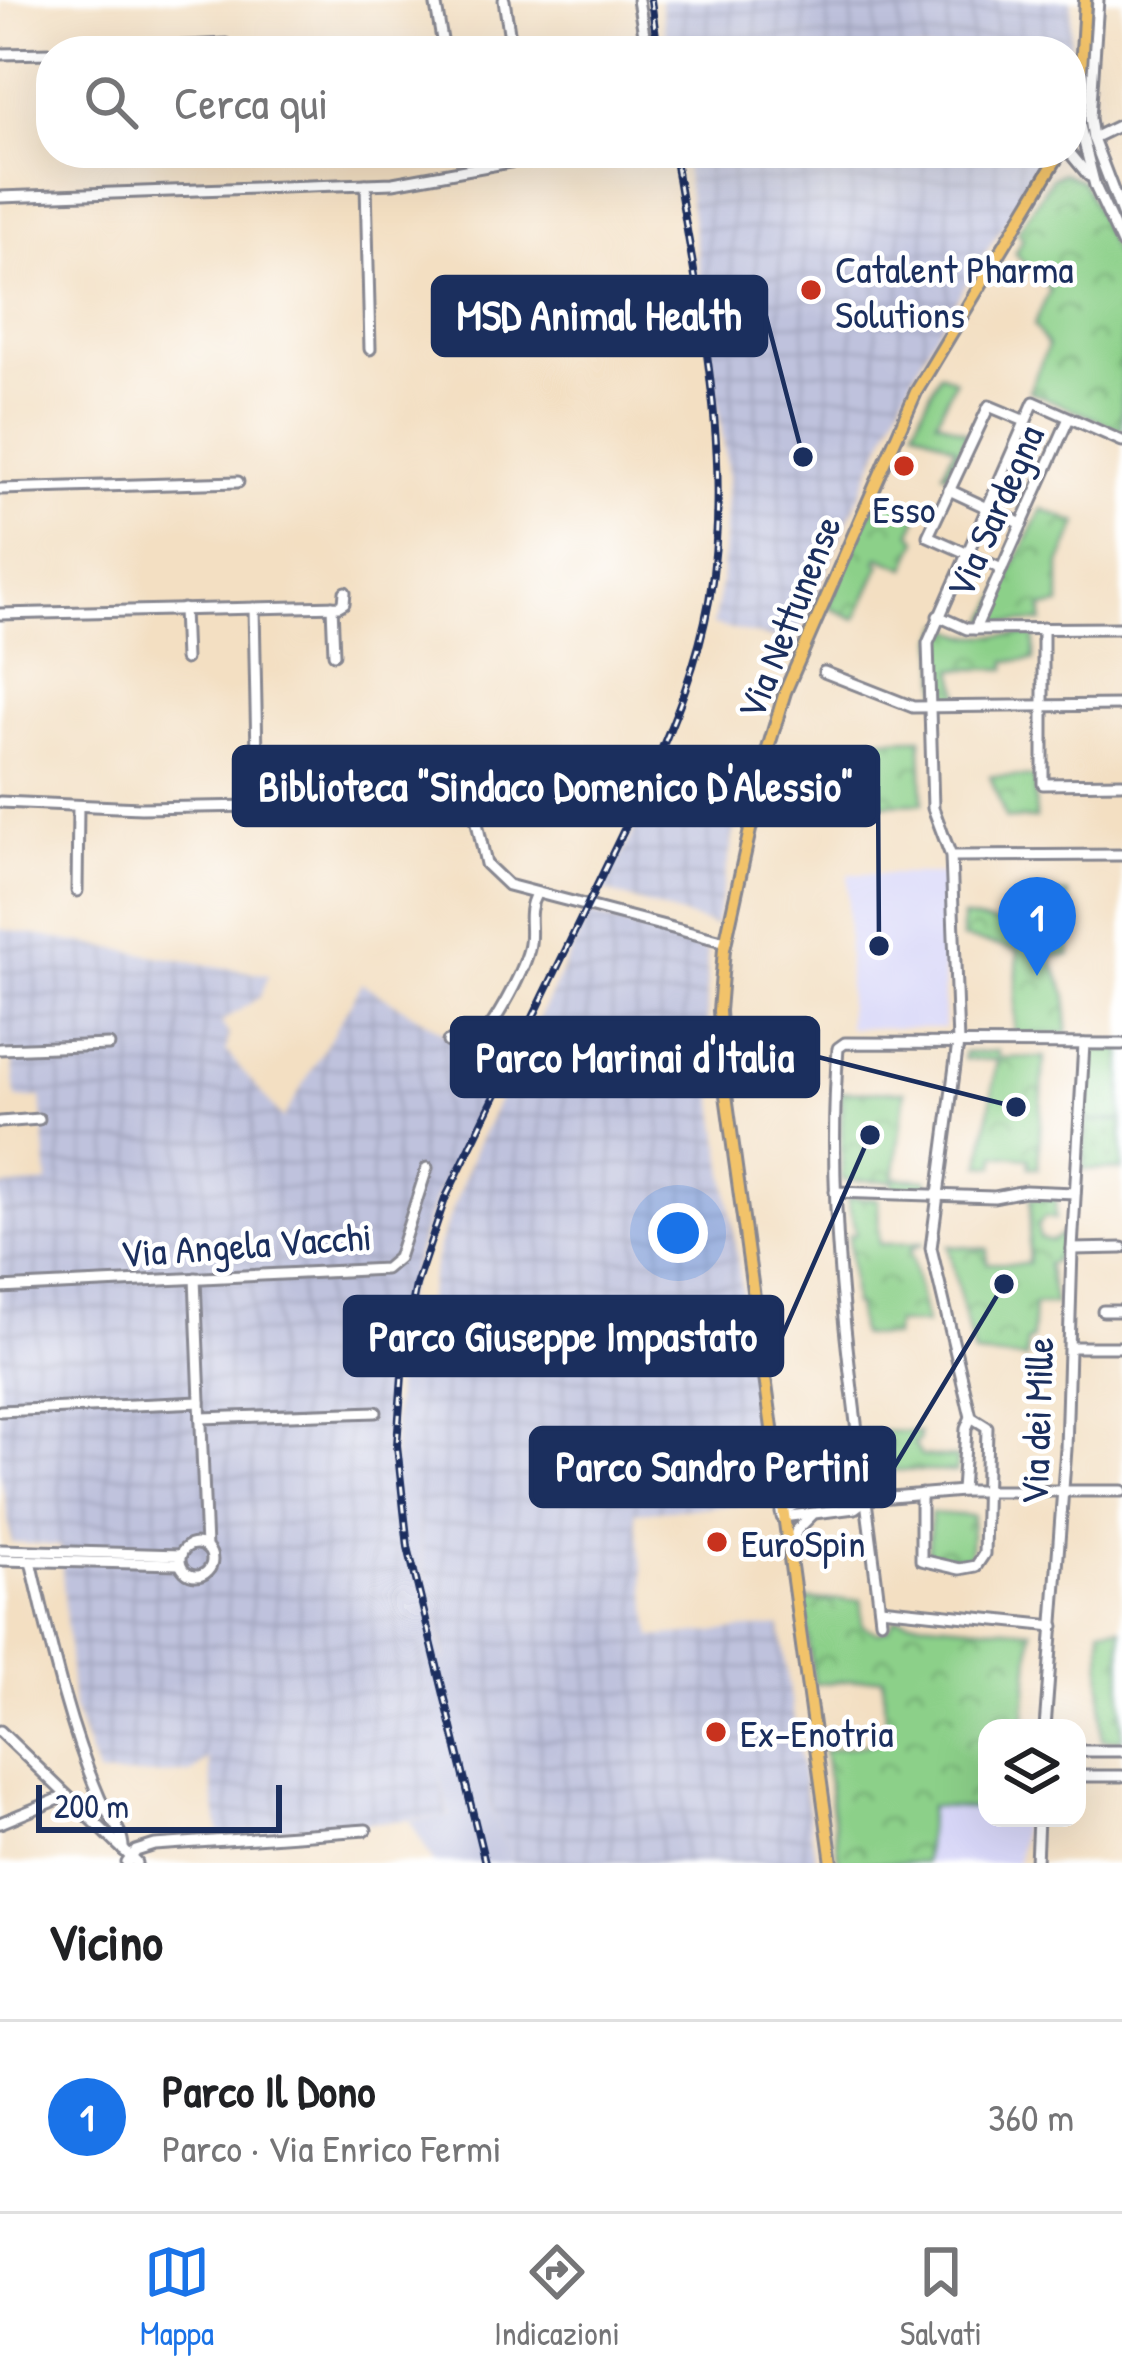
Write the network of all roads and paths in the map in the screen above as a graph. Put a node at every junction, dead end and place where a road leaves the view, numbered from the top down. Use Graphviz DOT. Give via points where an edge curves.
graph roads {
  1 [pos="435,0"];
  2 [pos="504,0"];
  3 [pos="638,0"];
  4 [pos="1085,0"];
  5 [pos="1098,0"];
  6 [pos="441,36"];
  7 [pos="510,36"];
  8 [pos="644,36"];
  9 [pos="1082,36"];
  10 [pos="36,53"];
  11 [pos="0,54"];
  12 [pos="1122,124"];
  13 [pos="1093,138"];
  14 [pos="1100,160"];
  15 [pos="1086,163"];
  16 [pos="1086,165"];
  17 [pos="460,168"];
  18 [pos="1052,168"];
  19 [pos="1059,168"];
  20 [pos="1050,172"];
  21 [pos="366,184"];
  22 [pos="0,197"];
  23 [pos="1122,214"];
  24 [pos="1120,236"];
  25 [pos="370,349"];
  26 [pos="1069,418"];
  27 [pos="1025,421"];
  28 [pos="1122,441"];
  29 [pos="238,482"];
  30 [pos="0,489"];
  31 [pos="949,490"];
  32 [pos="987,508"];
  33 [pos="1022,524"];
  34 [pos="966,553"];
  35 [pos="1002,569"];
  36 [pos="345,592"];
  37 [pos="332,606"];
  38 [pos="254,608"];
  39 [pos="182,610"];
  40 [pos="0,614"];
  41 [pos="938,616"];
  42 [pos="1042,628"];
  43 [pos="1122,628"];
  44 [pos="975,629"];
  45 [pos="334,654"];
  46 [pos="185,658"];
  47 [pos="824,672"];
  48 [pos="1122,705"];
  49 [pos="1043,706"];
  50 [pos="930,708"];
  51 [pos="257,756"];
  52 [pos="1122,783"];
  53 [pos="0,802"];
  54 [pos="304,805"];
  55 [pos="79,806"];
  56 [pos="476,818"];
  57 [pos="1122,855"];
  58 [pos="951,856"];
  59 [pos="76,891"];
  60 [pos="536,894"];
  61 [pos="726,942"];
  62 [pos="448,1042"];
  63 [pos="958,1043"];
  64 [pos="1084,1044"];
  65 [pos="1122,1044"];
  66 [pos="110,1045"];
  67 [pos="0,1049"];
  68 [pos="39,1119"];
  69 [pos="0,1122"];
  70 [pos="427,1168"];
  71 [pos="835,1192"];
  72 [pos="1075,1193"];
  73 [pos="936,1196"];
  74 [pos="1122,1248"];
  75 [pos="1072,1249"];
  76 [pos="195,1278"];
  77 [pos="0,1288"];
  78 [pos="1103,1311"];
  79 [pos="1122,1311"];
  80 [pos="1070,1347"];
  81 [pos="1122,1347"];
  82 [pos="200,1402"];
  83 [pos="0,1411"];
  84 [pos="376,1412"];
  85 [pos="971,1417"];
  86 [pos="201,1418"];
  87 [pos="778,1478"];
  88 [pos="962,1491"];
  89 [pos="986,1491"];
  90 [pos="1122,1491"];
  91 [pos="1064,1492"];
  92 [pos="921,1494"];
  93 [pos="867,1499"];
  94 [pos="805,1501"];
  95 [pos="782,1515"];
  96 [pos="812,1515"];
  97 [pos="206,1548"];
  98 [pos="0,1550"];
  99 [pos="787,1554"];
  100 [pos="0,1560"];
  101 [pos="181,1560"];
  102 [pos="32,1561"];
  103 [pos="1054,1626"];
  104 [pos="1046,1719"];
  105 [pos="0,1731"];
  106 [pos="1086,1750"];
  107 [pos="1122,1751"];
  108 [pos="1086,1776"];
  109 [pos="1122,1776"];
  110 [pos="66,1796"];
  111 [pos="104,1805"];
  112 [pos="88,1818"];
  113 [pos="0,1823"];
  114 [pos="1038,1827"];
  115 [pos="366,1831"];
  116 [pos="130,1858"];
  117 [pos="832,1863"];
  118 [pos="1036,1863"];
  1 -- 6 [label="street"];
  2 -- 7 [label="street"];
  3 -- 8 [label="street"];
  4 -- 9 [label="main road"];
  5 -- 13 [label="street"];
  10 -- 11 [label="street"];
  12 -- 13 [label="street"];
  13 -- 14 [label="street"];
  14 -- 15 [label="street"];
  14 -- 23 [label="street"];
  16 -- 24 [label="street"];
  17 -- 21 [label="street"];
  18 -- 20 [label="main road, Via Nettunense"];
  19 -- 20 [label="street"];
  20 -- 61 [label="main road, Via Nettunense" via="916,392 794,668 771,734"];
  21 -- 22 [label="street"];
  21 -- 25 [label="street"];
  26 -- 27 [label="street" via="1034,402"];
  26 -- 28 [label="street"];
  26 -- 33 [label="street, Via Sardegna"];
  27 -- 31 [label="street" via="989,406"];
  27 -- 32 [label="street"];
  29 -- 30 [label="street"];
  31 -- 32 [label="street"];
  31 -- 34 [label="street" via="928,536"];
  32 -- 33 [label="street"];
  32 -- 34 [label="street"];
  33 -- 35 [label="street, Via Sardegna"];
  34 -- 35 [label="street"];
  34 -- 41 [label="street"];
  35 -- 44 [label="street, Via Sardegna"];
  36 -- 37 [label="street" via="344,604"];
  37 -- 38 [label="street"];
  37 -- 45 [label="street"];
  38 -- 39 [label="street"];
  38 -- 51 [label="street"];
  39 -- 40 [label="street"];
  39 -- 46 [label="street"];
  41 -- 44 [label="street"];
  41 -- 50 [label="street" via="928,644"];
  42 -- 43 [label="street"];
  42 -- 44 [label="street"];
  42 -- 49 [label="street"];
  47 -- 50 [label="street"];
  48 -- 49 [label="street"];
  49 -- 50 [label="street"];
  49 -- 52 [label="street" via="1043,784"];
  50 -- 58 [label="street" via="933,808"];
  53 -- 55 [label="street"];
  54 -- 55 [label="street"];
  55 -- 59 [label="street"];
  56 -- 60 [label="street" via="490,870"];
  57 -- 58 [label="street"];
  58 -- 63 [label="street"];
  60 -- 61 [label="street"];
  60 -- 62 [label="street" via="526,956 488,1032 471,1046"];
  61 -- 87 [label="main road, Via Nettunense" via="723,1073"];
  63 -- 64 [label="street"];
  63 -- 71 [label="street" via="845,1043 837,1050"];
  63 -- 73 [label="street"];
  64 -- 65 [label="street"];
  64 -- 72 [label="street, Via dei Mille"];
  66 -- 67 [label="street"];
  68 -- 69 [label="street"];
  70 -- 76 [label="street, Via Angela Vacchi" via="388,1268"];
  71 -- 73 [label="street"];
  71 -- 93 [label="street" via="840,1309"];
  72 -- 73 [label="street"];
  72 -- 75 [label="street, Via dei Mille"];
  73 -- 85 [label="street" via="932,1257"];
  74 -- 75 [label="street"];
  75 -- 80 [label="street, Via dei Mille"];
  76 -- 77 [label="street, Via Angela Vacchi"];
  76 -- 82 [label="street"];
  78 -- 79 [label="street"];
  80 -- 81 [label="street"];
  80 -- 91 [label="street, Via dei Mille"];
  82 -- 83 [label="street"];
  82 -- 86 [label="street"];
  84 -- 86 [label="street"];
  85 -- 88 [label="street"];
  85 -- 89 [label="street" via="987,1427"];
  86 -- 97 [label="street"];
  87 -- 94 [label="street"];
  87 -- 95 [label="main road, Via Nettunense"];
  88 -- 89 [label="street"];
  88 -- 92 [label="street"];
  89 -- 91 [label="street"];
  89 -- 92 [label="street" via="983,1556 967,1569 921,1560"];
  90 -- 91 [label="street"];
  91 -- 103 [label="street, Via dei Mille"];
  92 -- 93 [label="street"];
  93 -- 94 [label="street"];
  93 -- 96 [label="street" via="860,1508"];
  93 -- 103 [label="street" via="881,1614"];
  94 -- 95 [label="street"];
  95 -- 96 [label="street"];
  95 -- 99 [label="main road, Via Nettunense"];
  96 -- 99 [label="street"];
  97 -- 101 [label="street" via="191,1545"];
  97 -- 101 [label="street" via="207,1572 191,1576"];
  98 -- 101 [label="street"];
  99 -- 117 [label="main road, Via Nettunense"];
  100 -- 102 [label="street"];
  101 -- 102 [label="street"];
  102 -- 111 [label="street" via="67,1710"];
  103 -- 104 [label="street, Via dei Mille"];
  105 -- 110 [label="street"];
  106 -- 107 [label="street"];
  108 -- 109 [label="street"];
  110 -- 112 [label="street"];
  110 -- 113 [label="street"];
  111 -- 112 [label="street"];
  111 -- 116 [label="street"];
  112 -- 116 [label="street"];
  114 -- 118 [label="street"];
  115 -- 116 [label="street" via="155,1845"];
}
